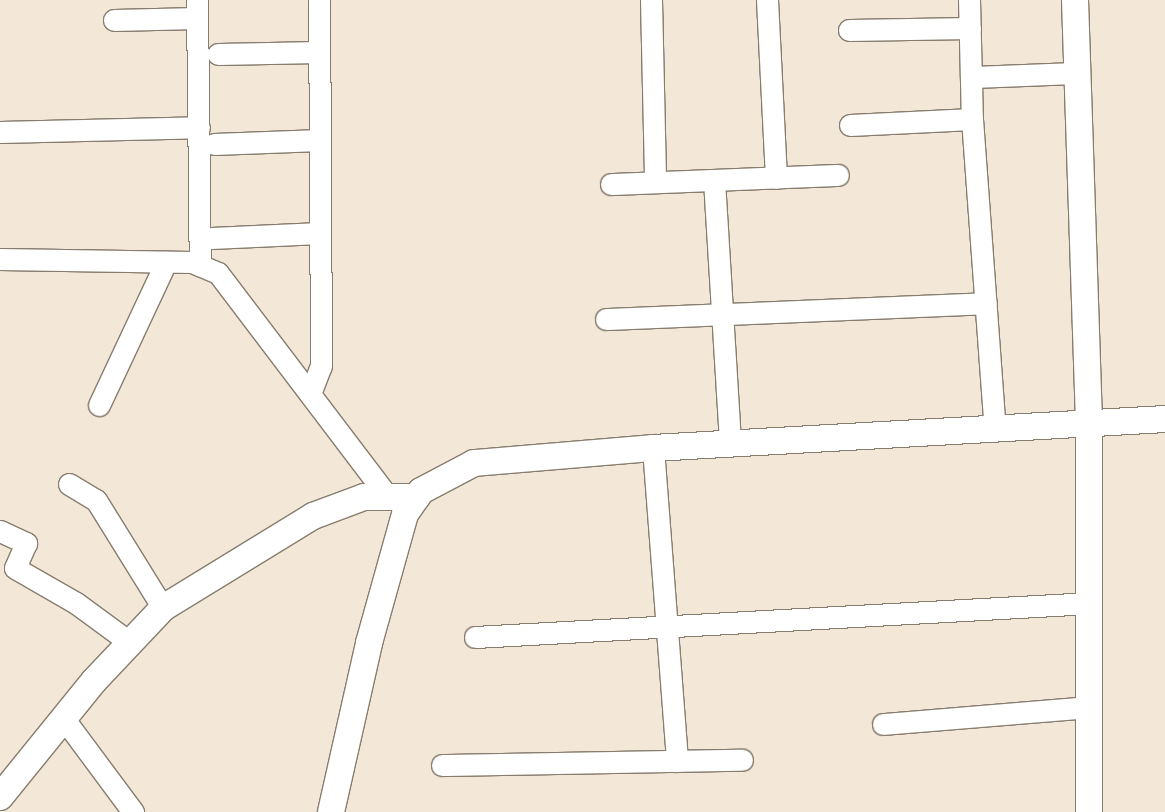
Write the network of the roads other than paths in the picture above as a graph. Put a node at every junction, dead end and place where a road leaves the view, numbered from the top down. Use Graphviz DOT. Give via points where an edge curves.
graph roads {
  1 [pos="319,0"];
  2 [pos="651,0"];
  3 [pos="767,0"];
  4 [pos="969,0"];
  5 [pos="1075,0"];
  6 [pos="197,9"];
  7 [pos="114,20"];
  8 [pos="970,28"];
  9 [pos="849,30"];
  10 [pos="319,52"];
  11 [pos="218,54"];
  12 [pos="1077,73"];
  13 [pos="971,77"];
  14 [pos="972,119"];
  15 [pos="850,125"];
  16 [pos="198,127"];
  17 [pos="0,132"];
  18 [pos="320,140"];
  19 [pos="214,144"];
  20 [pos="838,175"];
  21 [pos="776,178"];
  22 [pos="714,180"];
  23 [pos="655,182"];
  24 [pos="611,184"];
  25 [pos="320,233"];
  26 [pos="211,238"];
  27 [pos="0,259"];
  28 [pos="166,262"];
  29 [pos="200,265"];
  30 [pos="986,303"];
  31 [pos="722,312"];
  32 [pos="606,320"];
  33 [pos="310,394"];
  34 [pos="100,405"];
  35 [pos="1165,419"];
  36 [pos="1089,424"];
  37 [pos="995,429"];
  38 [pos="730,444"];
  39 [pos="653,448"];
  40 [pos="69,484"];
  41 [pos="388,497"];
  42 [pos="417,498"];
  43 [pos="0,530"];
  44 [pos="1090,603"];
  45 [pos="163,608"];
  46 [pos="665,625"];
  47 [pos="475,637"];
  48 [pos="129,642"];
  49 [pos="1088,707"];
  50 [pos="64,719"];
  51 [pos="883,724"];
  52 [pos="742,760"];
  53 [pos="677,761"];
  54 [pos="442,765"];
  55 [pos="0,797"];
  56 [pos="133,812"];
  57 [pos="331,812"];
  58 [pos="1089,812"];
  1 -- 10 [label="street"];
  2 -- 23 [label="street"];
  3 -- 21 [label="street"];
  4 -- 8 [label="street"];
  5 -- 12 [label="street"];
  6 -- 7 [label="street"];
  6 -- 16 [label="street"];
  8 -- 9 [label="street"];
  8 -- 13 [label="street"];
  10 -- 11 [label="street"];
  10 -- 18 [label="street"];
  12 -- 13 [label="street"];
  12 -- 36 [label="street"];
  13 -- 14 [label="street"];
  14 -- 15 [label="street"];
  14 -- 30 [label="street"];
  16 -- 17 [label="street"];
  16 -- 29 [label="street"];
  18 -- 19 [label="street"];
  18 -- 25 [label="street"];
  20 -- 21 [label="street"];
  21 -- 22 [label="street"];
  22 -- 23 [label="street"];
  22 -- 31 [label="street"];
  23 -- 24 [label="street"];
  25 -- 26 [label="street"];
  25 -- 33 [label="street" via="321,366"];
  27 -- 28 [label="street"];
  28 -- 29 [label="street"];
  28 -- 34 [label="street"];
  29 -- 33 [label="street" via="218,273"];
  30 -- 31 [label="street"];
  30 -- 37 [label="street"];
  31 -- 32 [label="street"];
  31 -- 38 [label="street"];
  33 -- 41 [label="street"];
  35 -- 36 [label="street"];
  36 -- 37 [label="street"];
  36 -- 44 [label="street"];
  37 -- 38 [label="street"];
  38 -- 39 [label="street"];
  39 -- 42 [label="street" via="474,463 437,481"];
  39 -- 46 [label="street"];
  40 -- 45 [label="street" via="96,500"];
  41 -- 42 [label="street"];
  41 -- 45 [label="street" via="364,497 313,516"];
  42 -- 57 [label="street" via="405,514 369,642"];
  43 -- 48 [label="street" via="26,543 15,568 76,603"];
  44 -- 46 [label="street"];
  44 -- 49 [label="street"];
  45 -- 48 [label="street"];
  46 -- 47 [label="street"];
  46 -- 53 [label="street"];
  48 -- 50 [label="street"];
  49 -- 51 [label="street"];
  49 -- 58 [label="street"];
  50 -- 55 [label="street"];
  50 -- 56 [label="street"];
  52 -- 53 [label="street"];
  53 -- 54 [label="street"];
}
